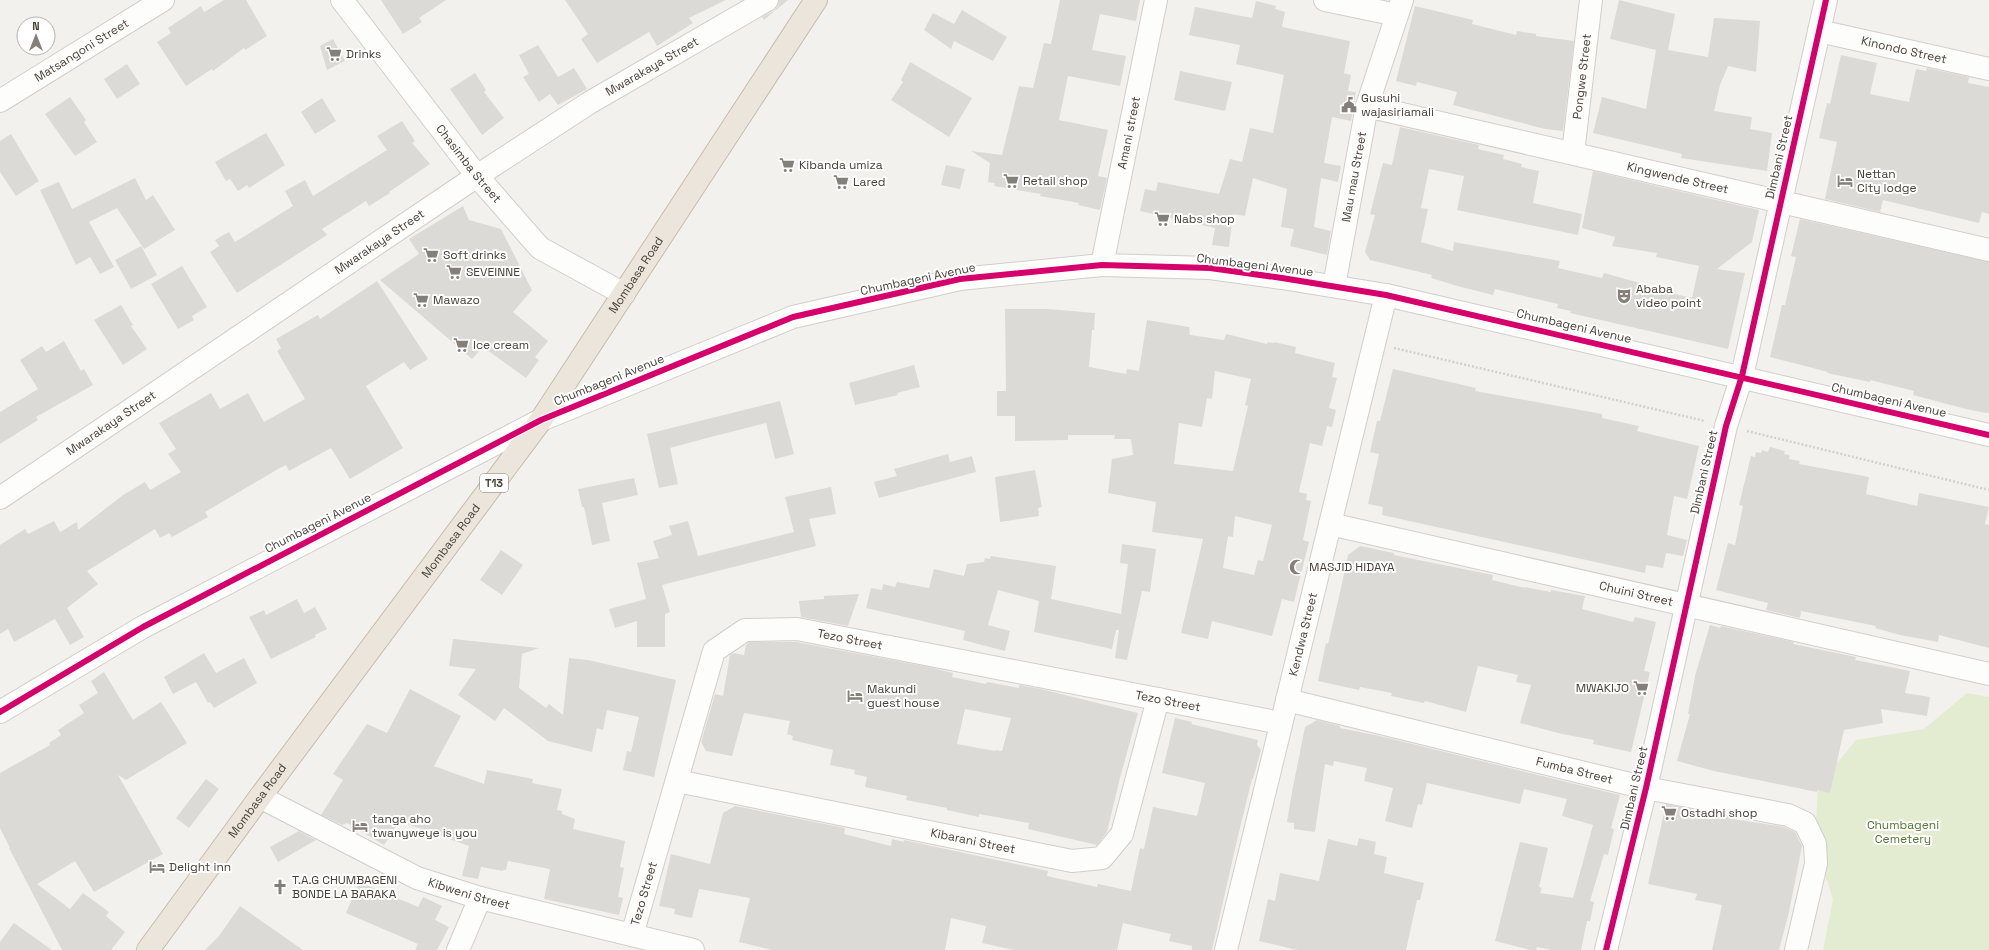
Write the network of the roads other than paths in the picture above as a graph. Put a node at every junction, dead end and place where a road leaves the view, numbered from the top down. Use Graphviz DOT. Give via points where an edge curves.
graph roads {
  1 [pos="164,0"];
  2 [pos="342,0"];
  3 [pos="767,0"];
  4 [pos="816,0"];
  5 [pos="1156,0"];
  6 [pos="1324,0"];
  7 [pos="1591,0"];
  8 [pos="1826,0"];
  9 [pos="1400,7"];
  10 [pos="1819,31"];
  11 [pos="1989,70"];
  12 [pos="0,101"];
  13 [pos="1367,106"];
  14 [pos="1573,153"];
  15 [pos="477,176"];
  16 [pos="1781,201"];
  17 [pos="1989,250"];
  18 [pos="1102,265"];
  19 [pos="1334,286"];
  20 [pos="624,294"];
  21 [pos="1386,295"];
  22 [pos="1742,376"];
  23 [pos="541,420"];
  24 [pos="1989,435"];
  25 [pos="0,498"];
  26 [pos="1330,524"];
  27 [pos="1686,606"];
  28 [pos="1989,674"];
  29 [pos="1158,699"];
  30 [pos="1287,700"];
  31 [pos="0,712"];
  32 [pos="1282,723"];
  33 [pos="677,780"];
  34 [pos="1646,788"];
  35 [pos="260,797"];
  36 [pos="480,898"];
  37 [pos="632,935"];
  38 [pos="148,950"];
  39 [pos="458,950"];
  40 [pos="693,950"];
  41 [pos="1226,950"];
  42 [pos="1606,950"];
  43 [pos="1796,950"];
  1 -- 12 [label="street, Matsangoni Street"];
  2 -- 15 [label="street, Chasimba Street"];
  3 -- 15 [label="street, Mwarakaya Street" via="589,104"];
  4 -- 20 [label="highway, Mombasa Road / T13"];
  5 -- 18 [label="street, Amani street"];
  6 -- 9 [label="street"];
  7 -- 14 [label="street, Pongwe Street"];
  8 -- 10 [label="street, Dimbani Street"];
  9 -- 13 [label="street, Mau mau Street"];
  10 -- 11 [label="street, Kinondo Street"];
  10 -- 16 [label="street, Dimbani Street"];
  13 -- 14 [label="street, Kingwende Street"];
  13 -- 19 [label="street, Mau mau Street"];
  14 -- 16 [label="street, Kingwende Street"];
  15 -- 20 [label="street, Chasimba Street" via="540,248"];
  15 -- 25 [label="street, Mwarakaya Street"];
  16 -- 17 [label="street, Kingwende Street"];
  16 -- 22 [label="street, Dimbani Street"];
  18 -- 19 [label="street, Chumbageni Avenue" via="1210,268"];
  18 -- 23 [label="street, Chumbageni Avenue" via="960,279 793,317"];
  19 -- 21 [label="street, Chumbageni Avenue"];
  20 -- 23 [label="highway, Mombasa Road / T13"];
  21 -- 22 [label="street, Chumbageni Avenue"];
  21 -- 26 [label="street, Kendwa Street"];
  22 -- 24 [label="street, Chumbageni Avenue"];
  22 -- 27 [label="street, Dimbani Street" via="1726,426"];
  23 -- 31 [label="street, Chumbageni Avenue" via="143,627"];
  23 -- 35 [label="highway, Mombasa Road / T13"];
  26 -- 27 [label="street, Chuini Street"];
  26 -- 30 [label="street, Kendwa Street"];
  27 -- 28 [label="street, Chuini Street"];
  27 -- 34 [label="street, Dimbani Street"];
  29 -- 32 [label="street, Tezo Street"];
  29 -- 33 [label="street, Tezo Street" via="797,629 745,630 714,651"];
  29 -- 33 [label="street, Kibarani Street" via="1122,834 1102,858 1072,862"];
  30 -- 32 [label="street, Kendwa Street"];
  30 -- 34 [label="street, Fumba Street"];
  32 -- 41 [label="street, Kendwa Street"];
  33 -- 37 [label="street, Tezo Street"];
  34 -- 42 [label="street, Dimbani Street"];
  34 -- 43 [label="street, Fumba Street" via="1788,815 1805,823 1815,844 1816,864"];
  35 -- 36 [label="street, Kibweni Street" via="417,878"];
  35 -- 38 [label="highway, Mombasa Road / T13"];
  36 -- 37 [label="street, Kibweni Street"];
  36 -- 39 [label="street"];
  37 -- 40 [label="street, Kibweni Street"];
}
